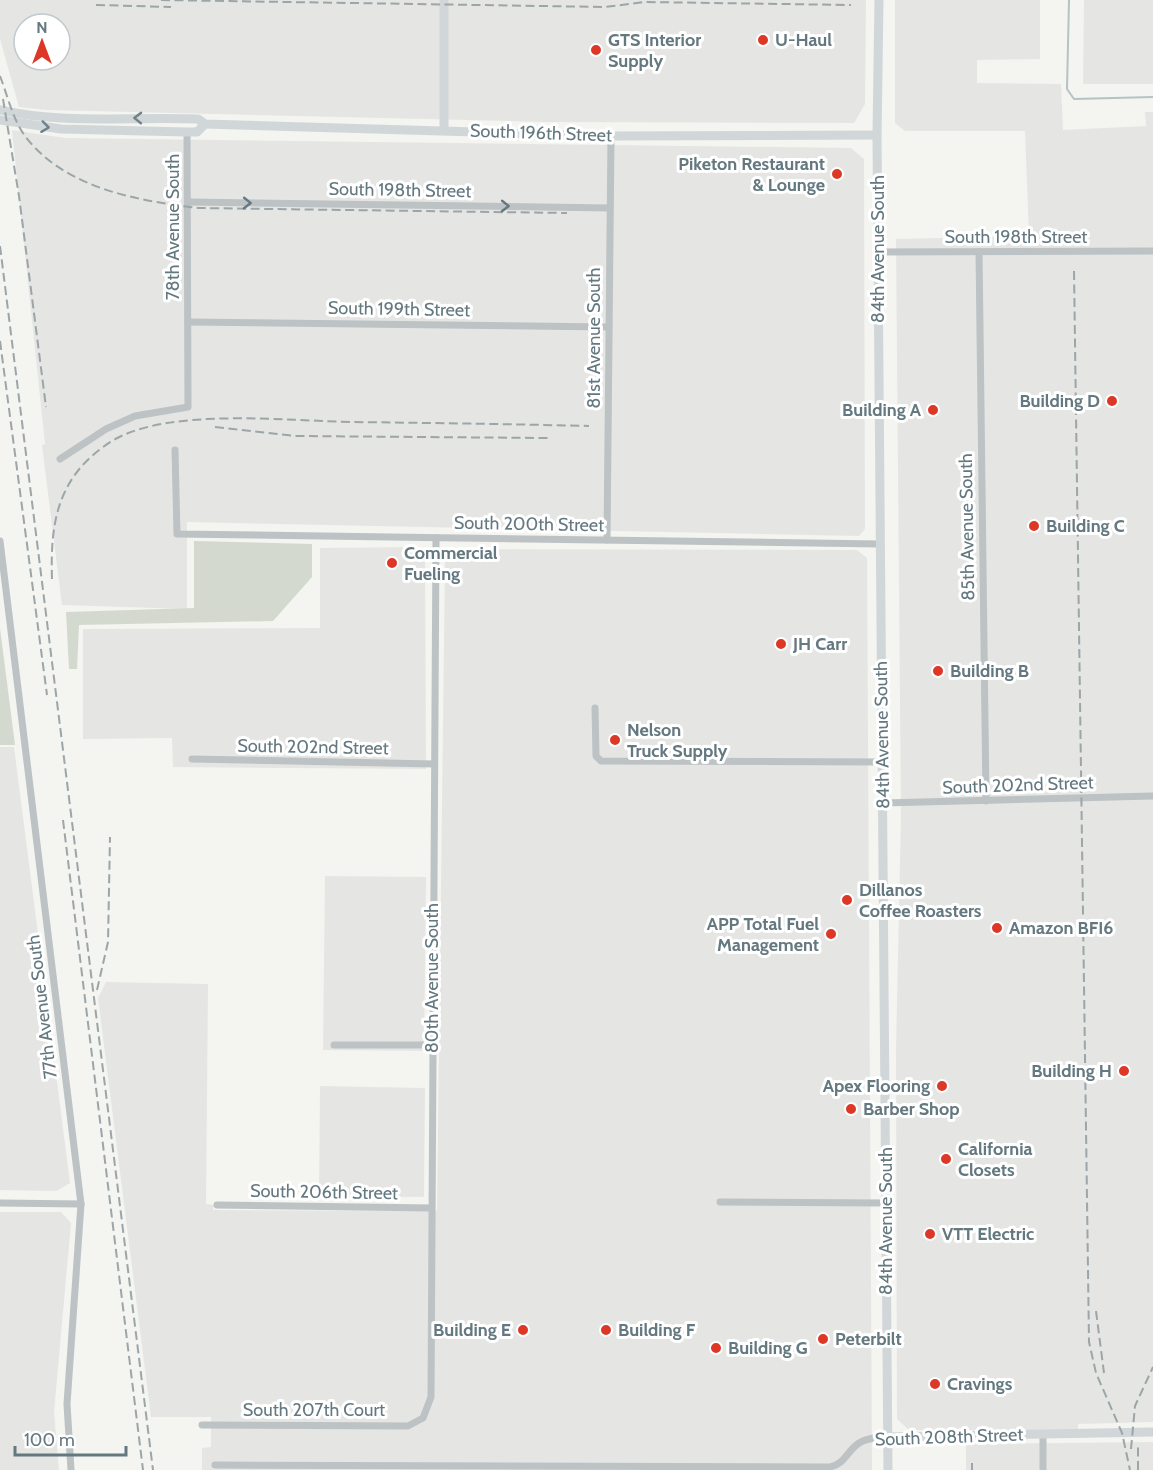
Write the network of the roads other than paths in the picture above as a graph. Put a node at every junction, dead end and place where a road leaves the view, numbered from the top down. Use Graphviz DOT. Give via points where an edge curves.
graph roads {
  1 [pos="444,0"];
  2 [pos="879,0"];
  3 [pos="0,110"];
  4 [pos="0,120"];
  5 [pos="205,124"];
  6 [pos="444,129"];
  7 [pos="188,132"];
  8 [pos="877,135"];
  9 [pos="611,136"];
  10 [pos="189,202"];
  11 [pos="610,208"];
  12 [pos="1153,251"];
  13 [pos="878,252"];
  14 [pos="979,252"];
  15 [pos="188,322"];
  16 [pos="609,327"];
  17 [pos="175,450"];
  18 [pos="60,459"];
  19 [pos="436,538"];
  20 [pos="607,540"];
  21 [pos="0,542"];
  22 [pos="880,543"];
  23 [pos="595,708"];
  24 [pos="192,759"];
  25 [pos="883,762"];
  26 [pos="434,764"];
  27 [pos="1153,796"];
  28 [pos="986,801"];
  29 [pos="883,803"];
  30 [pos="334,1045"];
  31 [pos="432,1045"];
  32 [pos="720,1202"];
  33 [pos="0,1203"];
  34 [pos="886,1203"];
  35 [pos="81,1204"];
  36 [pos="217,1205"];
  37 [pos="431,1208"];
  38 [pos="423,1418"];
  39 [pos="202,1425"];
  40 [pos="1153,1432"];
  41 [pos="1043,1434"];
  42 [pos="888,1437"];
  43 [pos="215,1466"];
  44 [pos="71,1470"];
  45 [pos="888,1470"];
  46 [pos="1043,1470"];
  1 -- 6 [label="main road"];
  2 -- 8 [label="main road, 84th Avenue South"];
  5 -- 3 [label="main road, South 196th Street, one-way" via="198,119 20,115"];
  4 -- 7 [label="main road, South 196th Street, one-way" via="61,129"];
  5 -- 6 [label="main road, South 196th Street"];
  5 -- 7 [label="main road, South 196th Street" via="197,132"];
  6 -- 9 [label="main road, South 196th Street"];
  7 -- 10 [label="street, 78th Avenue South"];
  8 -- 9 [label="main road, South 196th Street"];
  8 -- 13 [label="main road, 84th Avenue South"];
  9 -- 11 [label="street, 81st Avenue South"];
  10 -- 11 [label="street, South 198th Street, one-way"];
  10 -- 15 [label="street, 78th Avenue South"];
  11 -- 16 [label="street, 81st Avenue South"];
  12 -- 14 [label="street, South 198th Street"];
  13 -- 14 [label="street, South 198th Street"];
  13 -- 22 [label="main road, 84th Avenue South"];
  14 -- 28 [label="street, 85th Avenue South"];
  15 -- 16 [label="street, South 199th Street"];
  15 -- 18 [label="street, 78th Avenue South" via="188,407 135,416 106,429"];
  16 -- 20 [label="street, 81st Avenue South"];
  17 -- 19 [label="street, South 200th Street" via="177,534"];
  19 -- 20 [label="street, South 200th Street"];
  19 -- 26 [label="street, 80th Avenue South"];
  20 -- 22 [label="street, South 200th Street"];
  21 -- 35 [label="street, 77th Avenue South"];
  22 -- 25 [label="main road, 84th Avenue South"];
  23 -- 25 [label="street" via="596,756 601,762"];
  24 -- 26 [label="street, South 202nd Street"];
  25 -- 29 [label="main road, 84th Avenue South"];
  26 -- 31 [label="street, 80th Avenue South"];
  27 -- 28 [label="street, South 202nd Street"];
  28 -- 29 [label="street, South 202nd Street"];
  29 -- 34 [label="main road, 84th Avenue South"];
  30 -- 31 [label="street"];
  31 -- 37 [label="street, 80th Avenue South"];
  32 -- 34 [label="street"];
  33 -- 35 [label="street"];
  34 -- 42 [label="main road, 84th Avenue South"];
  35 -- 44 [label="street, 77th Avenue South" via="67,1404"];
  36 -- 37 [label="street, South 206th Street"];
  37 -- 38 [label="street, 80th Avenue South" via="431,1397"];
  38 -- 39 [label="street, South 207th Court" via="408,1426"];
  40 -- 41 [label="main road, South 208th Street"];
  41 -- 42 [label="main road, South 208th Street"];
  41 -- 46 [label="street"];
  42 -- 43 [label="street, South 208th Street" via="857,1444 841,1463 830,1467"];
  42 -- 45 [label="main road, 84th Avenue South"];
}
